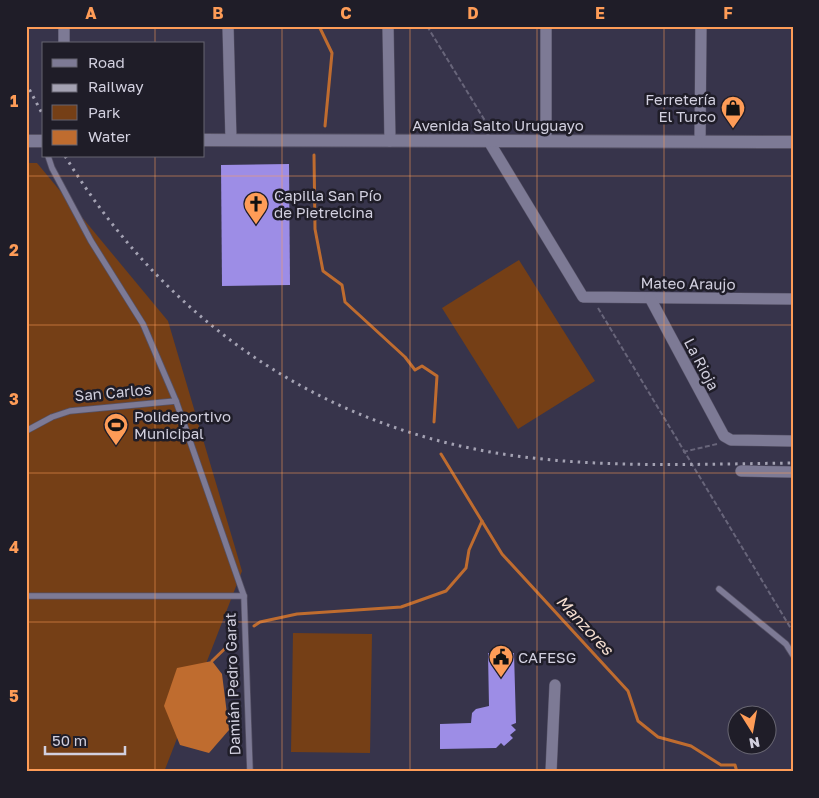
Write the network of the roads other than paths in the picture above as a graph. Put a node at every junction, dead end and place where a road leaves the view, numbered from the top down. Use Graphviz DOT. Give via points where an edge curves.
graph roads {
  1 [pos="64,26"];
  2 [pos="228,26"];
  3 [pos="388,26"];
  4 [pos="546,26"];
  5 [pos="701,26"];
  6 [pos="64,42"];
  7 [pos="205,140"];
  8 [pos="231,140"];
  9 [pos="390,140"];
  10 [pos="493,140"];
  11 [pos="546,141"];
  12 [pos="700,141"];
  13 [pos="793,142"];
  14 [pos="49,158"];
  15 [pos="650,298"];
  16 [pos="793,299"];
  17 [pos="176,401"];
  18 [pos="26,431"];
  19 [pos="793,441"];
  20 [pos="741,471"];
  21 [pos="793,472"];
  22 [pos="719,589"];
  23 [pos="26,596"];
  24 [pos="244,596"];
  25 [pos="793,655"];
  26 [pos="555,686"];
  27 [pos="250,772"];
  28 [pos="551,772"];
  1 -- 6 [label="street"];
  2 -- 8 [label="street"];
  3 -- 9 [label="street"];
  4 -- 11 [label="street"];
  5 -- 12 [label="street"];
  7 -- 8 [label="main road, Avenida Salto Uruguayo"];
  8 -- 9 [label="main road, Avenida Salto Uruguayo"];
  9 -- 10 [label="main road, Avenida Salto Uruguayo"];
  10 -- 11 [label="main road, Avenida Salto Uruguayo"];
  10 -- 15 [label="street, Mateo Araujo" via="583,297"];
  11 -- 12 [label="main road, Avenida Salto Uruguayo"];
  12 -- 13 [label="main road, Avenida Salto Uruguayo"];
  14 -- 17 [label="lane, Damián Pedro Garat" via="91,241 143,324"];
  15 -- 16 [label="street, Mateo Araujo"];
  15 -- 19 [label="street, La Rioja" via="724,436 731,440"];
  17 -- 18 [label="lane, San Carlos" via="70,411"];
  17 -- 24 [label="lane, Damián Pedro Garat"];
  20 -- 21 [label="street"];
  22 -- 25 [label="lane" via="786,644"];
  23 -- 24 [label="lane"];
  24 -- 27 [label="lane, Damián Pedro Garat"];
  26 -- 28 [label="street"];
}
